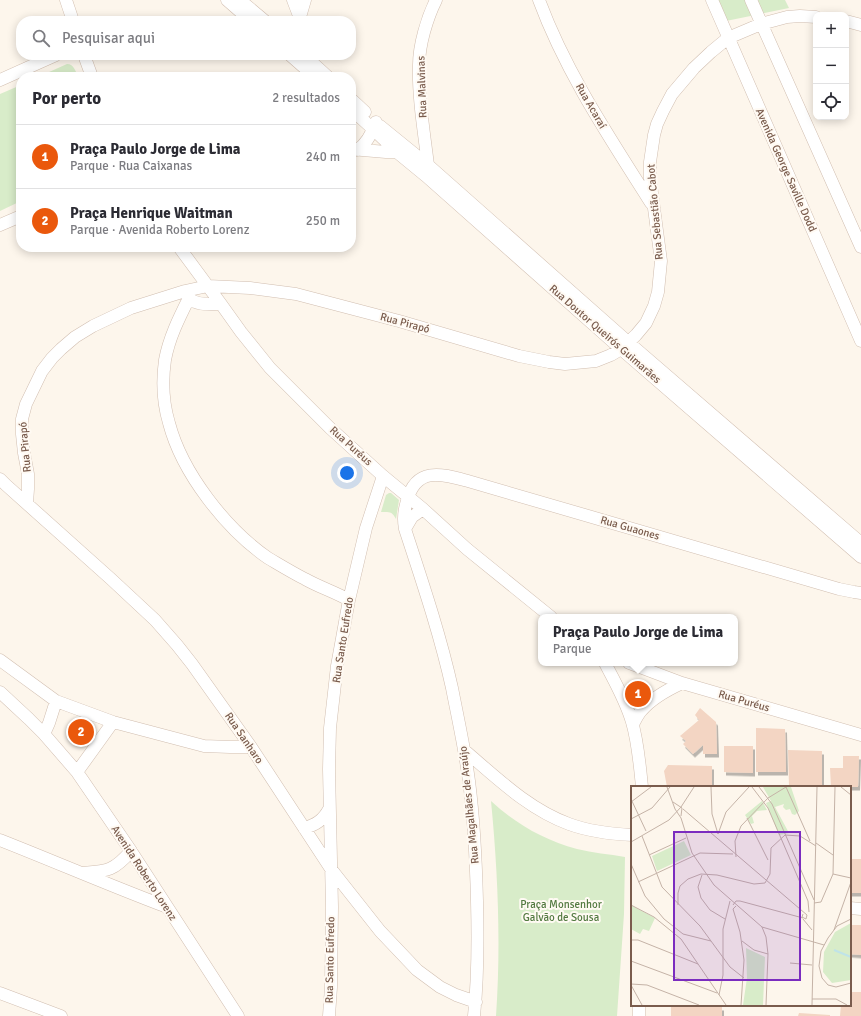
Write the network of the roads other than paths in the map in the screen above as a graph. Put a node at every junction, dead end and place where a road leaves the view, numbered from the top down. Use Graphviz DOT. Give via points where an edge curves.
graph roads {
  1 [pos="66,0"];
  2 [pos="226,0"];
  3 [pos="240,0"];
  4 [pos="293,0"];
  5 [pos="305,0"];
  6 [pos="436,0"];
  7 [pos="539,0"];
  8 [pos="712,0"];
  9 [pos="751,0"];
  10 [pos="71,16"];
  11 [pos="245,16"];
  12 [pos="259,16"];
  13 [pos="299,16"];
  14 [pos="301,16"];
  15 [pos="813,17"];
  16 [pos="849,23"];
  17 [pos="761,24"];
  18 [pos="861,25"];
  19 [pos="728,38"];
  20 [pos="45,60"];
  21 [pos="86,60"];
  22 [pos="306,60"];
  23 [pos="307,60"];
  24 [pos="18,72"];
  25 [pos="90,72"];
  26 [pos="312,72"];
  27 [pos="322,72"];
  28 [pos="16,73"];
  29 [pos="0,80"];
  30 [pos="356,105"];
  31 [pos="356,113"];
  32 [pos="375,126"];
  33 [pos="356,148"];
  34 [pos="356,149"];
  35 [pos="404,152"];
  36 [pos="427,171"];
  37 [pos="653,206"];
  38 [pos="16,218"];
  39 [pos="0,226"];
  40 [pos="861,247"];
  41 [pos="183,252"];
  42 [pos="208,286"];
  43 [pos="187,294"];
  44 [pos="221,304"];
  45 [pos="861,341"];
  46 [pos="624,346"];
  47 [pos="383,476"];
  48 [pos="0,479"];
  49 [pos="408,496"];
  50 [pos="27,503"];
  51 [pos="423,509"];
  52 [pos="405,529"];
  53 [pos="861,543"];
  54 [pos="861,557"];
  55 [pos="861,593"];
  56 [pos="349,600"];
  57 [pos="547,614"];
  58 [pos="0,660"];
  59 [pos="607,666"];
  60 [pos="637,666"];
  61 [pos="682,684"];
  62 [pos="0,692"];
  63 [pos="56,701"];
  64 [pos="112,722"];
  65 [pos="633,724"];
  66 [pos="44,734"];
  67 [pos="861,735"];
  68 [pos="251,747"];
  69 [pos="464,750"];
  70 [pos="77,772"];
  71 [pos="642,786"];
  72 [pos="329,809"];
  73 [pos="304,828"];
  74 [pos="631,836"];
  75 [pos="0,840"];
  76 [pos="131,851"];
  77 [pos="331,869"];
  78 [pos="81,874"];
  79 [pos="167,907"];
  80 [pos="851,908"];
  81 [pos="861,909"];
  82 [pos="0,993"];
  83 [pos="476,1002"];
  84 [pos="61,1016"];
  85 [pos="238,1016"];
  86 [pos="329,1016"];
  87 [pos="474,1016"];
  1 -- 10 [label="street"];
  2 -- 11 [label="street"];
  3 -- 12 [label="street"];
  4 -- 13 [label="street"];
  5 -- 14 [label="street"];
  6 -- 36 [label="street, Rua Malvinas" via="423,35 419,64"];
  7 -- 37 [label="street, Rua Acaraí" via="566,63"];
  8 -- 19 [label="street, Avenida George Saville Dodd"];
  9 -- 17 [label="street"];
  15 -- 17 [label="street, Rua Sebastião Cabot" via="787,17"];
  16 -- 18 [label="street"];
  17 -- 19 [label="street, Rua Sebastião Cabot"];
  17 -- 40 [label="street"];
  19 -- 37 [label="street, Rua Sebastião Cabot" via="694,68 672,94 657,124 650,162"];
  19 -- 45 [label="street, Avenida George Saville Dodd"];
  20 -- 24 [label="street"];
  21 -- 25 [label="street"];
  22 -- 26 [label="street"];
  23 -- 27 [label="street"];
  28 -- 29 [label="street"];
  30 -- 32 [label="street, Rua Doutor Queirós Guimarães"];
  31 -- 32 [label="street, Rua Doutor Queirós Guimarães"];
  32 -- 33 [label="street" via="365,143"];
  32 -- 35 [label="street, Rua Doutor Queirós Guimarães"];
  34 -- 35 [label="street"];
  35 -- 36 [label="street, Rua Doutor Queirós Guimarães"];
  36 -- 46 [label="street, Rua Doutor Queirós Guimarães"];
  37 -- 46 [label="street, Rua Sebastião Cabot" via="661,262 658,292 646,323"];
  38 -- 39 [label="street"];
  41 -- 42 [label="street, Rua Puréus"];
  42 -- 43 [label="street, Rua Pirapó"];
  42 -- 44 [label="street, Rua Puréus"];
  42 -- 46 [label="street, Rua Pirapó" via="296,294 549,362 565,364 596,361"];
  43 -- 44 [label="street" via="197,302"];
  43 -- 50 [label="street, Rua Pirapó" via="131,308 93,326 75,337 42,371 26,404 22,420 28,474"];
  43 -- 56 [label="street" via="169,341 163,380 169,424 180,453 208,499 242,536 268,557 306,580"];
  44 -- 47 [label="street, Rua Puréus" via="270,368"];
  46 -- 53 [label="street, Rua Doutor Queirós Guimarães"];
  46 -- 54 [label="street, Rua Doutor Queirós Guimarães"];
  47 -- 49 [label="street, Rua Puréus"];
  47 -- 56 [label="street, Rua Santo Eufredo" via="366,528"];
  48 -- 50 [label="street, Rua Sanharo"];
  49 -- 51 [label="street, Rua Puréus"];
  49 -- 52 [label="street, Rua Magalhães de Araújo" via="404,516"];
  49 -- 55 [label="street, Rua Guaones" via="420,478 434,475 449,476 839,589"];
  50 -- 68 [label="street, Rua Sanharo" via="155,620 192,664"];
  51 -- 52 [label="street" via="412,517"];
  51 -- 57 [label="street, Rua Puréus" via="467,549"];
  52 -- 69 [label="street, Rua Magalhães de Araújo" via="435,623 452,687"];
  56 -- 72 [label="street, Rua Santo Eufredo" via="330,728"];
  58 -- 63 [label="street"];
  59 -- 65 [label="street"];
  60 -- 61 [label="street, Rua Puréus"];
  61 -- 65 [label="street" via="653,700 641,711"];
  61 -- 67 [label="street, Rua Puréus"];
  62 -- 66 [label="street, Avenida Roberto Lorenz"];
  63 -- 64 [label="street"];
  63 -- 66 [label="street"];
  64 -- 68 [label="street" via="204,746"];
  64 -- 70 [label="street"];
  65 -- 71 [label="street"];
  66 -- 70 [label="street, Avenida Roberto Lorenz"];
  68 -- 73 [label="street, Rua Sanharo"];
  69 -- 74 [label="street" via="512,791 548,815 591,830"];
  69 -- 83 [label="street, Rua Magalhães de Araújo" via="469,781 476,881"];
  70 -- 76 [label="street, Avenida Roberto Lorenz"];
  72 -- 73 [label="street" via="319,822"];
  72 -- 77 [label="street, Rua Santo Eufredo"];
  73 -- 77 [label="street, Rua Sanharo"];
  75 -- 78 [label="street"];
  76 -- 78 [label="street" via="115,867"];
  76 -- 79 [label="street, Avenida Roberto Lorenz"];
  77 -- 83 [label="street, Rua Sanharo" via="380,931 417,970 440,988"];
  77 -- 86 [label="street, Rua Santo Eufredo"];
  78 -- 79 [label="street"];
  79 -- 85 [label="street, Avenida Roberto Lorenz"];
  80 -- 81 [label="street"];
  82 -- 84 [label="street"];
  83 -- 87 [label="street, Rua Magalhães de Araújo"];
}
